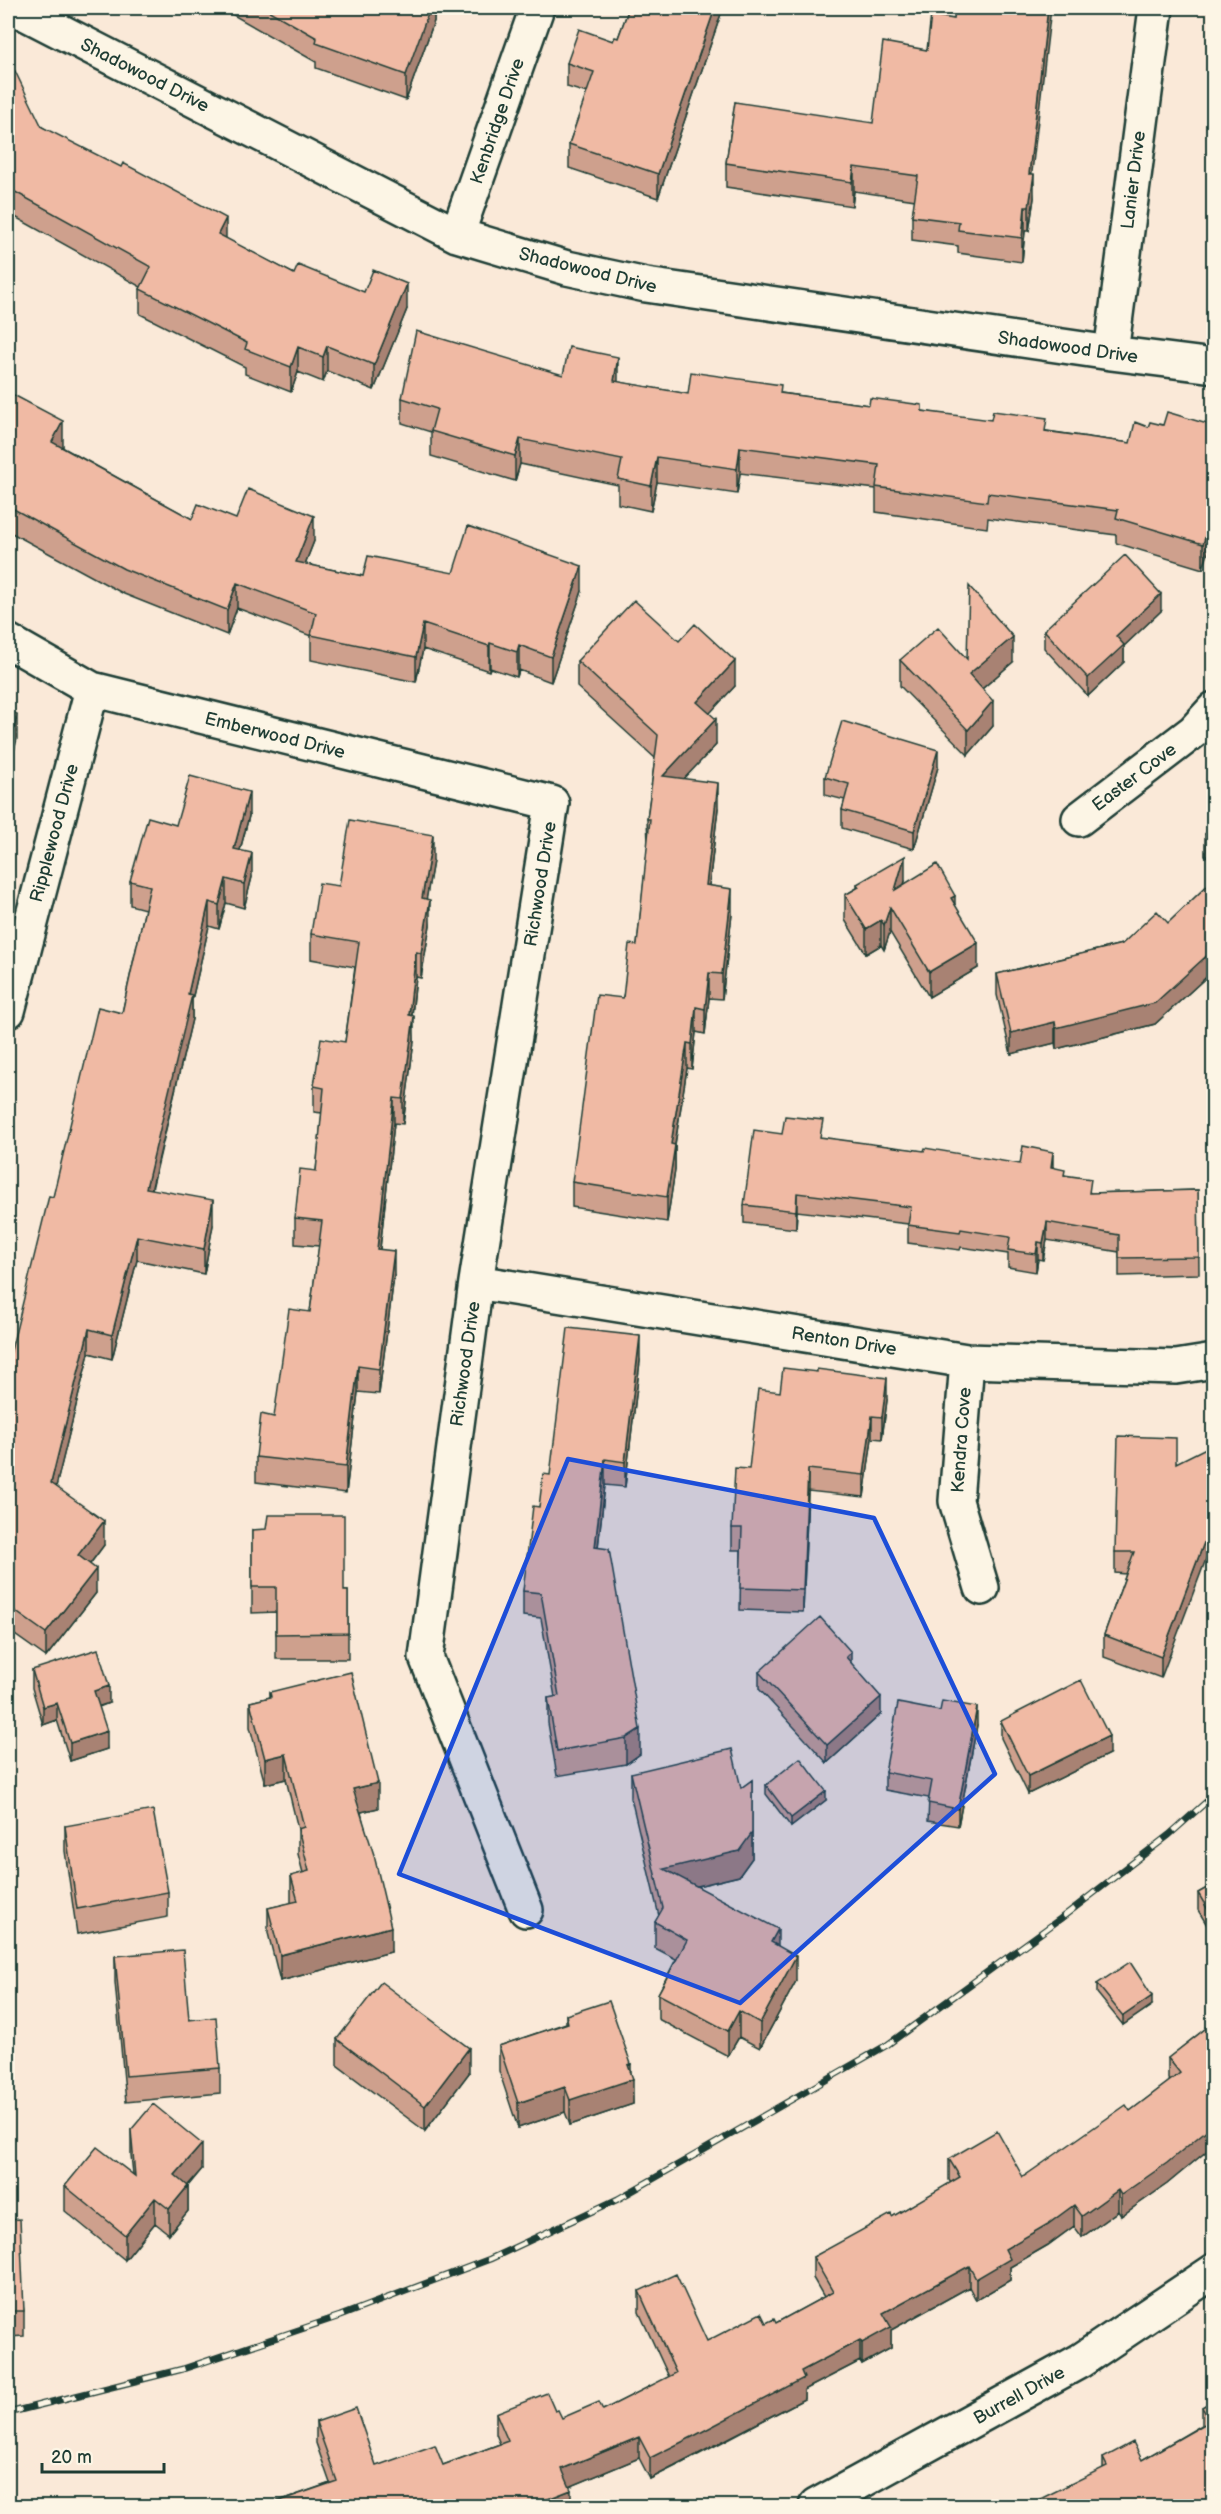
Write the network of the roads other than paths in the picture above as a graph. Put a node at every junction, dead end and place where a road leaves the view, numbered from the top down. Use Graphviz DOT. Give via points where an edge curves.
graph roads {
  1 [pos="15,8"];
  2 [pos="537,8"];
  3 [pos="1156,8"];
  4 [pos="457,235"];
  5 [pos="1111,353"];
  6 [pos="1214,366"];
  7 [pos="8,641"];
  8 [pos="92,689"];
  9 [pos="1214,709"];
  10 [pos="552,803"];
  11 [pos="1079,819"];
  12 [pos="8,1011"];
  13 [pos="476,1282"];
  14 [pos="967,1361"];
  15 [pos="1214,1361"];
  16 [pos="982,1588"];
  17 [pos="526,1910"];
  18 [pos="1214,2271"];
  19 [pos="816,2506"];
  1 -- 4 [label="street, Shadowood Drive"];
  2 -- 4 [label="street, Kenbridge Drive"];
  3 -- 5 [label="street, Lanier Drive"];
  4 -- 5 [label="street, Shadowood Drive" via="567,268 646,285"];
  5 -- 6 [label="street, Shadowood Drive"];
  7 -- 8 [label="street, Emberwood Drive"];
  8 -- 10 [label="street, Emberwood Drive"];
  8 -- 12 [label="street, Ripplewood Drive"];
  9 -- 11 [label="street, Easter Cove" via="1194,731"];
  10 -- 13 [label="street, Richwood Drive"];
  13 -- 14 [label="street, Renton Drive"];
  13 -- 17 [label="street, Richwood Drive" via="426,1657"];
  14 -- 15 [label="street, Renton Drive" via="1176,1366"];
  14 -- 16 [label="street, Kendra Cove" via="956,1501"];
  18 -- 19 [label="street, Burrell Drive" via="1080,2361"];
}
